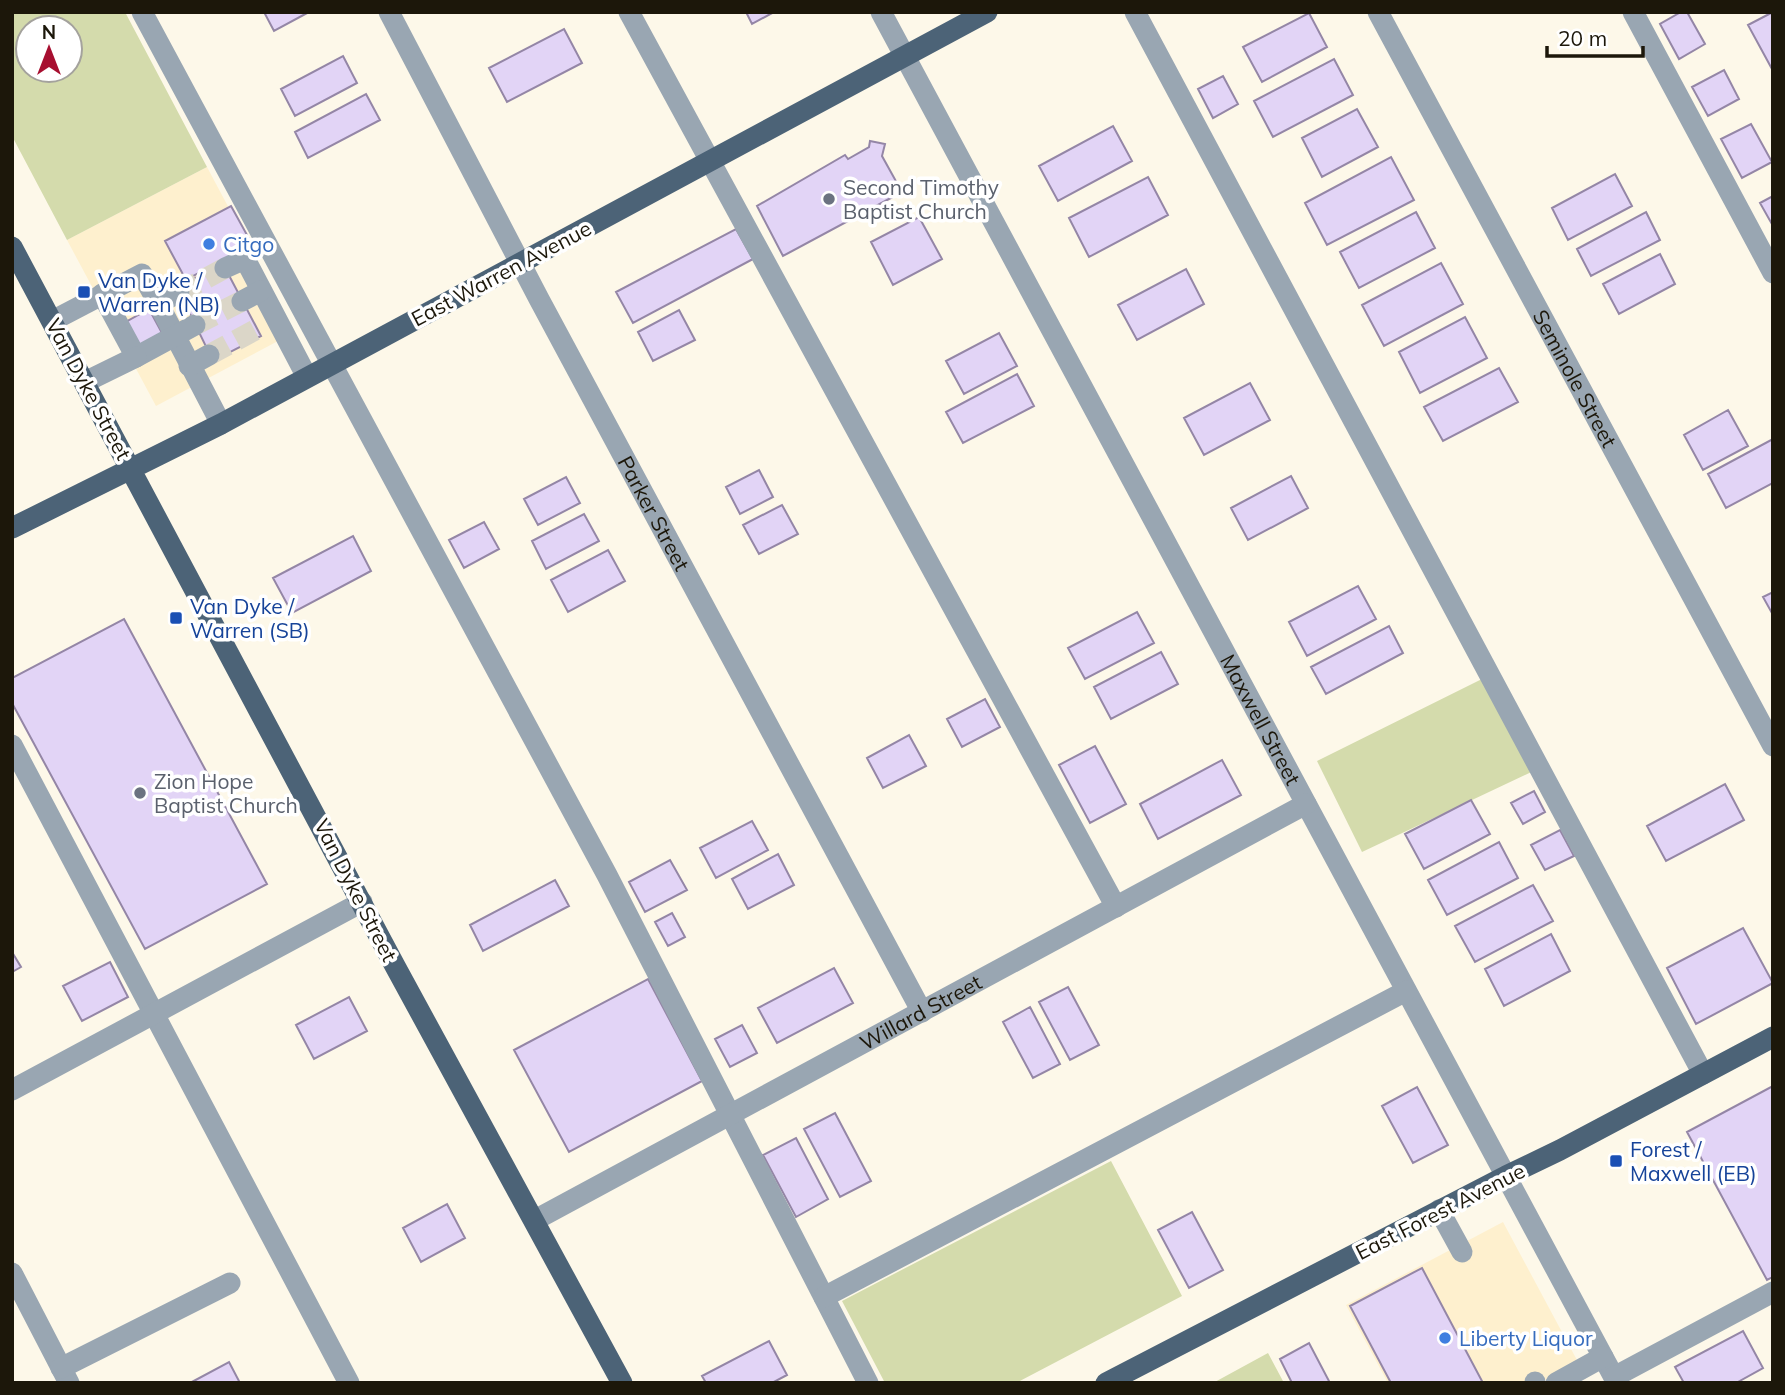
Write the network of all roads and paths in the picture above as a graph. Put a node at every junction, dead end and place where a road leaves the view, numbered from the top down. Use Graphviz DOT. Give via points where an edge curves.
graph roads {
  1 [pos="142,12"];
  2 [pos="389,12"];
  3 [pos="629,12"];
  4 [pos="881,12"];
  5 [pos="987,12"];
  6 [pos="1135,12"];
  7 [pos="1378,12"];
  8 [pos="1633,12"];
  9 [pos="905,57"];
  10 [pos="708,162"];
  11 [pos="12,247"];
  12 [pos="520,263"];
  13 [pos="225,268"];
  14 [pos="1773,272"];
  15 [pos="179,293"];
  16 [pos="102,294"];
  17 [pos="158,303"];
  18 [pos="52,320"];
  19 [pos="195,325"];
  20 [pos="174,337"];
  21 [pos="209,355"];
  22 [pos="136,357"];
  23 [pos="331,365"];
  24 [pos="189,366"];
  25 [pos="307,377"];
  26 [pos="85,382"];
  27 [pos="221,424"];
  28 [pos="132,469"];
  29 [pos="12,528"];
  30 [pos="12,745"];
  31 [pos="1773,746"];
  32 [pos="1306,804"];
  33 [pos="362,902"];
  34 [pos="1116,907"];
  35 [pos="1406,991"];
  36 [pos="922,1012"];
  37 [pos="154,1014"];
  38 [pos="1773,1037"];
  39 [pos="1703,1074"];
  40 [pos="12,1090"];
  41 [pos="729,1116"];
  42 [pos="1506,1175"];
  43 [pos="1439,1210"];
  44 [pos="535,1220"];
  45 [pos="1462,1252"];
  46 [pos="12,1273"];
  47 [pos="230,1283"];
  48 [pos="1773,1293"];
  49 [pos="824,1297"];
  50 [pos="1603,1357"];
  51 [pos="65,1375"];
  52 [pos="1616,1380"];
  53 [pos="349,1383"];
  54 [pos="622,1383"];
  55 [pos="868,1383"];
  56 [pos="1106,1383"];
  57 [pos="1556,1383"];
  1 -- 23 [label="street"];
  2 -- 12 [label="street, Parker Street"];
  3 -- 10 [label="street"];
  4 -- 9 [label="street, Maxwell Street"];
  5 -- 9 [label="main road, East Warren Avenue"];
  6 -- 39 [label="street"];
  7 -- 31 [label="street, Seminole Street"];
  8 -- 14 [label="street"];
  9 -- 10 [label="main road, East Warren Avenue"];
  9 -- 32 [label="street, Maxwell Street"];
  10 -- 12 [label="main road, East Warren Avenue"];
  10 -- 34 [label="street"];
  11 -- 18 [label="main road, Van Dyke Street"];
  12 -- 23 [label="main road, East Warren Avenue"];
  12 -- 36 [label="street, Parker Street"];
  13 -- 25 [label="street" via="244,259 252,296 266,324"];
  15 -- 17 [label="street"];
  16 -- 17 [label="street" via="142,274"];
  16 -- 18 [label="street"];
  16 -- 22 [label="street"];
  17 -- 20 [label="street"];
  18 -- 26 [label="main road, Van Dyke Street"];
  19 -- 20 [label="street"];
  20 -- 22 [label="street"];
  20 -- 24 [label="street"];
  21 -- 24 [label="street"];
  22 -- 26 [label="street"];
  23 -- 25 [label="main road, East Warren Avenue"];
  23 -- 41 [label="street" via="607,875"];
  24 -- 27 [label="street"];
  25 -- 27 [label="main road, East Warren Avenue"];
  26 -- 28 [label="main road, Van Dyke Street"];
  27 -- 28 [label="main road, East Warren Avenue"];
  28 -- 29 [label="main road, East Warren Avenue"];
  28 -- 33 [label="main road, Van Dyke Street"];
  30 -- 37 [label="street"];
  32 -- 34 [label="street, Willard Street"];
  32 -- 35 [label="street, Maxwell Street"];
  33 -- 37 [label="street"];
  33 -- 44 [label="main road, Van Dyke Street"];
  34 -- 36 [label="street, Willard Street"];
  35 -- 42 [label="street, Maxwell Street"];
  35 -- 49 [label="street"];
  36 -- 41 [label="street, Willard Street"];
  37 -- 40 [label="street"];
  37 -- 53 [label="street"];
  38 -- 39 [label="main road, East Forest Avenue"];
  39 -- 42 [label="main road, East Forest Avenue"];
  41 -- 44 [label="street, Willard Street"];
  41 -- 49 [label="street"];
  42 -- 43 [label="main road, East Forest Avenue"];
  42 -- 50 [label="street, Maxwell Street"];
  43 -- 45 [label="street"];
  43 -- 56 [label="main road, East Forest Avenue"];
  44 -- 54 [label="main road, Van Dyke Street"];
  46 -- 51 [label="street"];
  47 -- 51 [label="street"];
  48 -- 52 [label="street"];
  49 -- 55 [label="street"];
  50 -- 52 [label="street, Maxwell Street"];
  50 -- 57 [label="street"];
}
